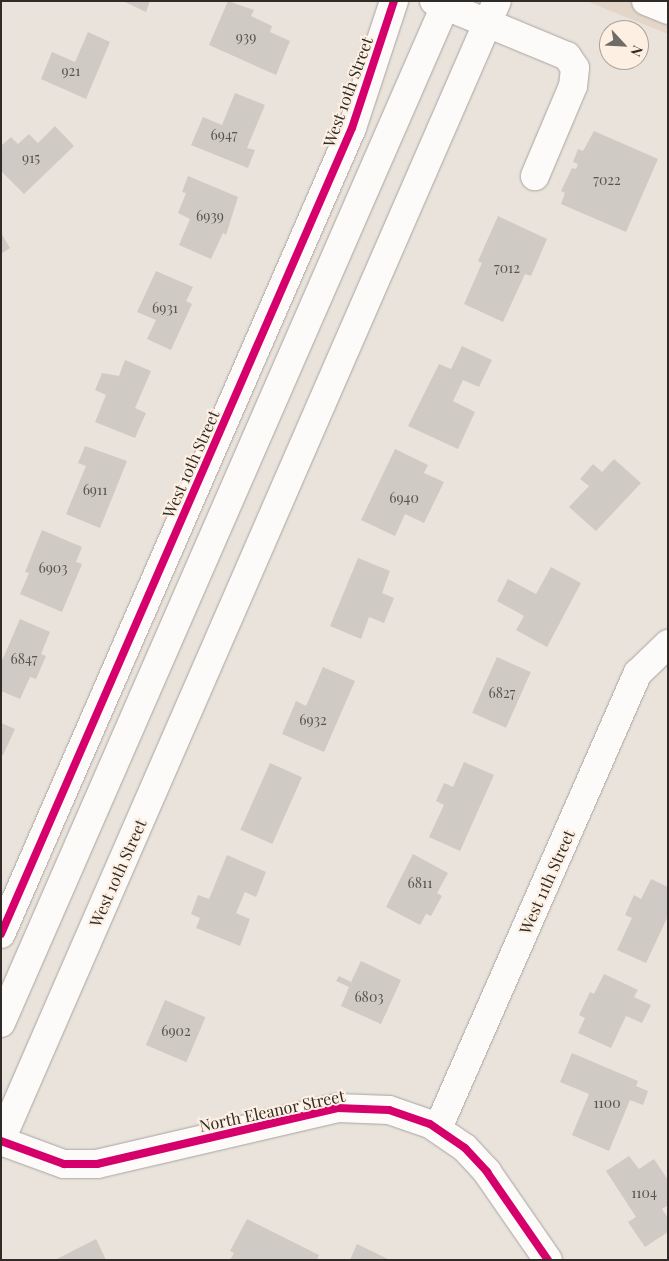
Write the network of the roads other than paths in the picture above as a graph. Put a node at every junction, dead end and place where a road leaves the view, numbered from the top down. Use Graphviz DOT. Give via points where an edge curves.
graph roads {
  1 [pos="394,1"];
  2 [pos="646,1"];
  3 [pos="442,3"];
  4 [pos="668,10"];
  5 [pos="492,12"];
  6 [pos="535,176"];
  7 [pos="668,644"];
  8 [pos="1,934"];
  9 [pos="1,1023"];
  10 [pos="438,1128"];
  11 [pos="1,1140"];
  12 [pos="548,1260"];
  1 -- 8 [label="main road, West 10th Street" via="352,128"];
  2 -- 4 [label="main road"];
  3 -- 5 [label="main road"];
  3 -- 9 [label="main road"];
  5 -- 6 [label="main road" via="567,56 575,68 573,86"];
  5 -- 11 [label="main road, West 10th Street"];
  7 -- 10 [label="main road, West 11th Street" via="638,674"];
  10 -- 11 [label="main road, North Eleanor Street" via="389,1110 337,1108 104,1163 76,1166 51,1161"];
  10 -- 12 [label="main road, North Eleanor Street" via="466,1148 487,1172"];
}
